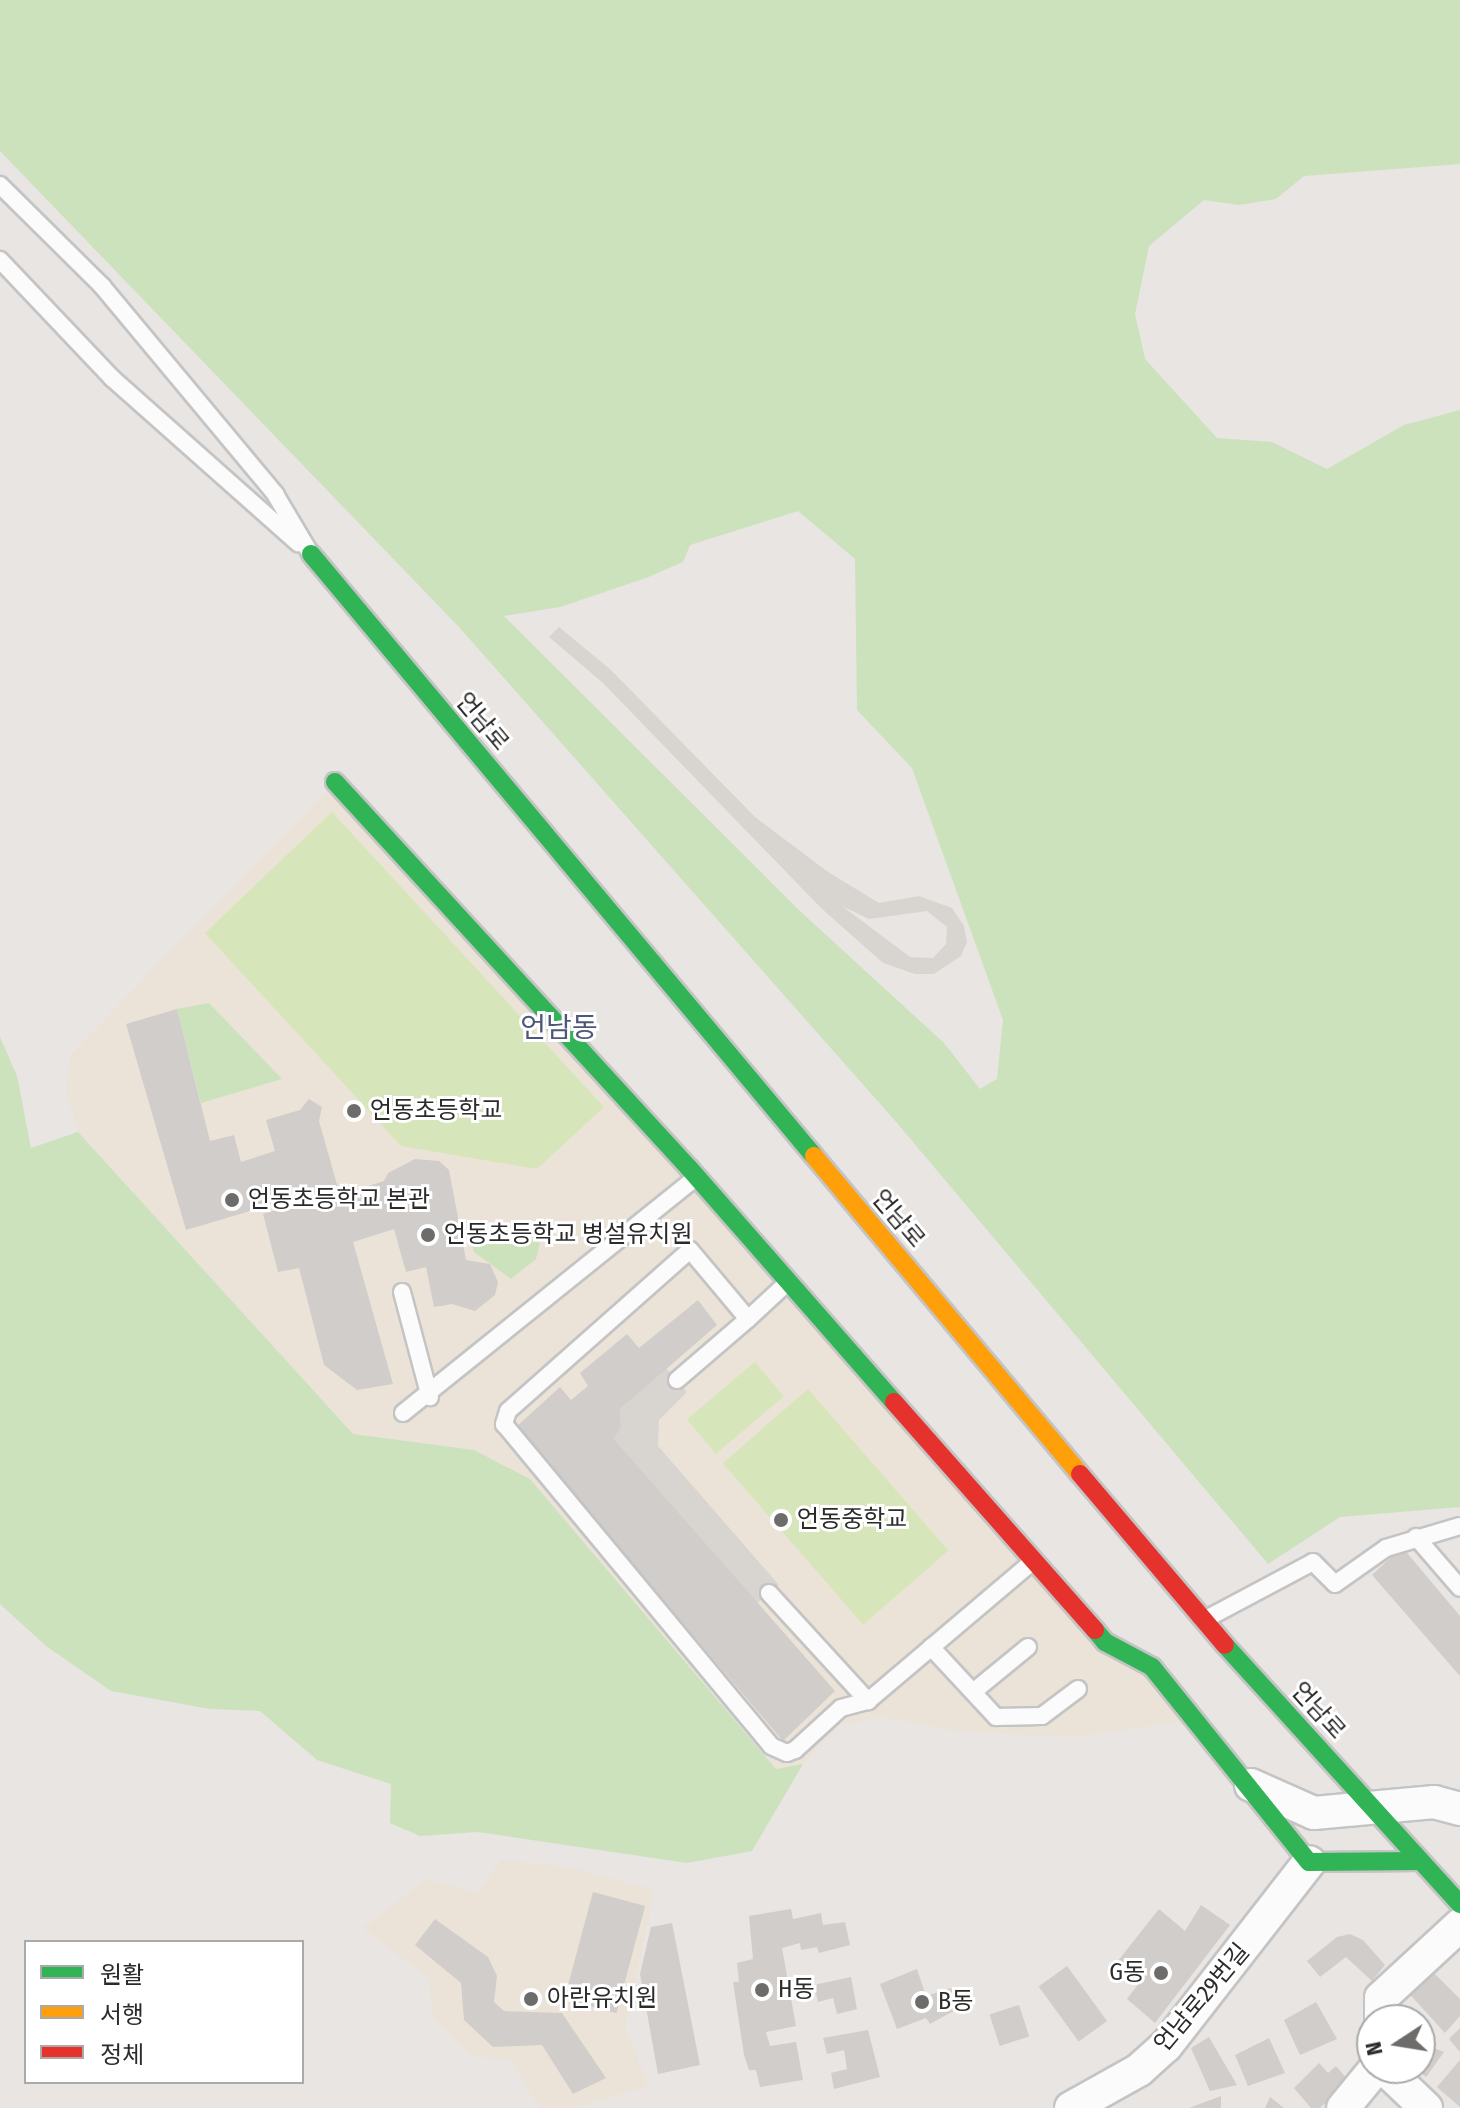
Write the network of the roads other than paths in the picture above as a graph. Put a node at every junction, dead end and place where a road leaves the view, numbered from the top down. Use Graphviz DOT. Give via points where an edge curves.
graph roads {
  1 [pos="0,185"];
  2 [pos="0,260"];
  3 [pos="311,554"];
  4 [pos="335,782"];
  5 [pos="696,1177"];
  6 [pos="788,1282"];
  7 [pos="402,1292"];
  8 [pos="748,1319"];
  9 [pos="677,1380"];
  10 [pos="430,1397"];
  11 [pos="403,1413"];
  12 [pos="1460,1526"];
  13 [pos="1416,1537"];
  14 [pos="1034,1560"];
  15 [pos="1460,1588"];
  16 [pos="769,1593"];
  17 [pos="1203,1621"];
  18 [pos="931,1647"];
  19 [pos="1028,1647"];
  20 [pos="1078,1689"];
  21 [pos="973,1692"];
  22 [pos="868,1701"];
  23 [pos="1243,1781"];
  24 [pos="1460,1809"];
  25 [pos="1376,1810"];
  26 [pos="1419,1861"];
  27 [pos="1309,1862"];
  28 [pos="1456,1895"];
  29 [pos="1460,1925"];
  30 [pos="1381,2004"];
  31 [pos="1363,2084"];
  32 [pos="1401,2084"];
  33 [pos="1071,2108"];
  34 [pos="1343,2108"];
  35 [pos="1426,2108"];
  1 -- 3 [label="lane" via="102,286 275,494"];
  2 -- 3 [label="lane" via="112,378"];
  3 -- 17 [label="main road, 언남로"];
  4 -- 5 [label="main road"];
  5 -- 6 [label="main road"];
  5 -- 10 [label="lane"];
  6 -- 8 [label="lane"];
  6 -- 14 [label="main road"];
  7 -- 10 [label="lane"];
  8 -- 9 [label="lane"];
  8 -- 22 [label="lane" via="690,1250 508,1411 504,1424 771,1746 787,1753 795,1750 841,1708"];
  10 -- 11 [label="lane"];
  12 -- 13 [label="lane"];
  13 -- 15 [label="lane"];
  13 -- 17 [label="lane" via="1386,1548 1335,1584 1313,1562"];
  14 -- 18 [label="lane"];
  14 -- 23 [label="main road" via="1105,1642 1152,1667"];
  16 -- 22 [label="lane"];
  17 -- 25 [label="main road, 언남로"];
  18 -- 21 [label="lane"];
  18 -- 22 [label="lane"];
  19 -- 21 [label="lane"];
  20 -- 21 [label="lane" via="1042,1716 1003,1718"];
  23 -- 25 [label="street" via="1314,1813"];
  23 -- 27 [label="main road"];
  24 -- 25 [label="street" via="1434,1802"];
  25 -- 26 [label="main road, 언남로"];
  26 -- 27 [label="main road"];
  26 -- 28 [label="main road, 언남로"];
  27 -- 33 [label="street, 언남로29번길" via="1166,2046 1139,2070"];
  29 -- 30 [label="street" via="1381,1998"];
  31 -- 34 [label="street"];
  32 -- 35 [label="street"];
}
